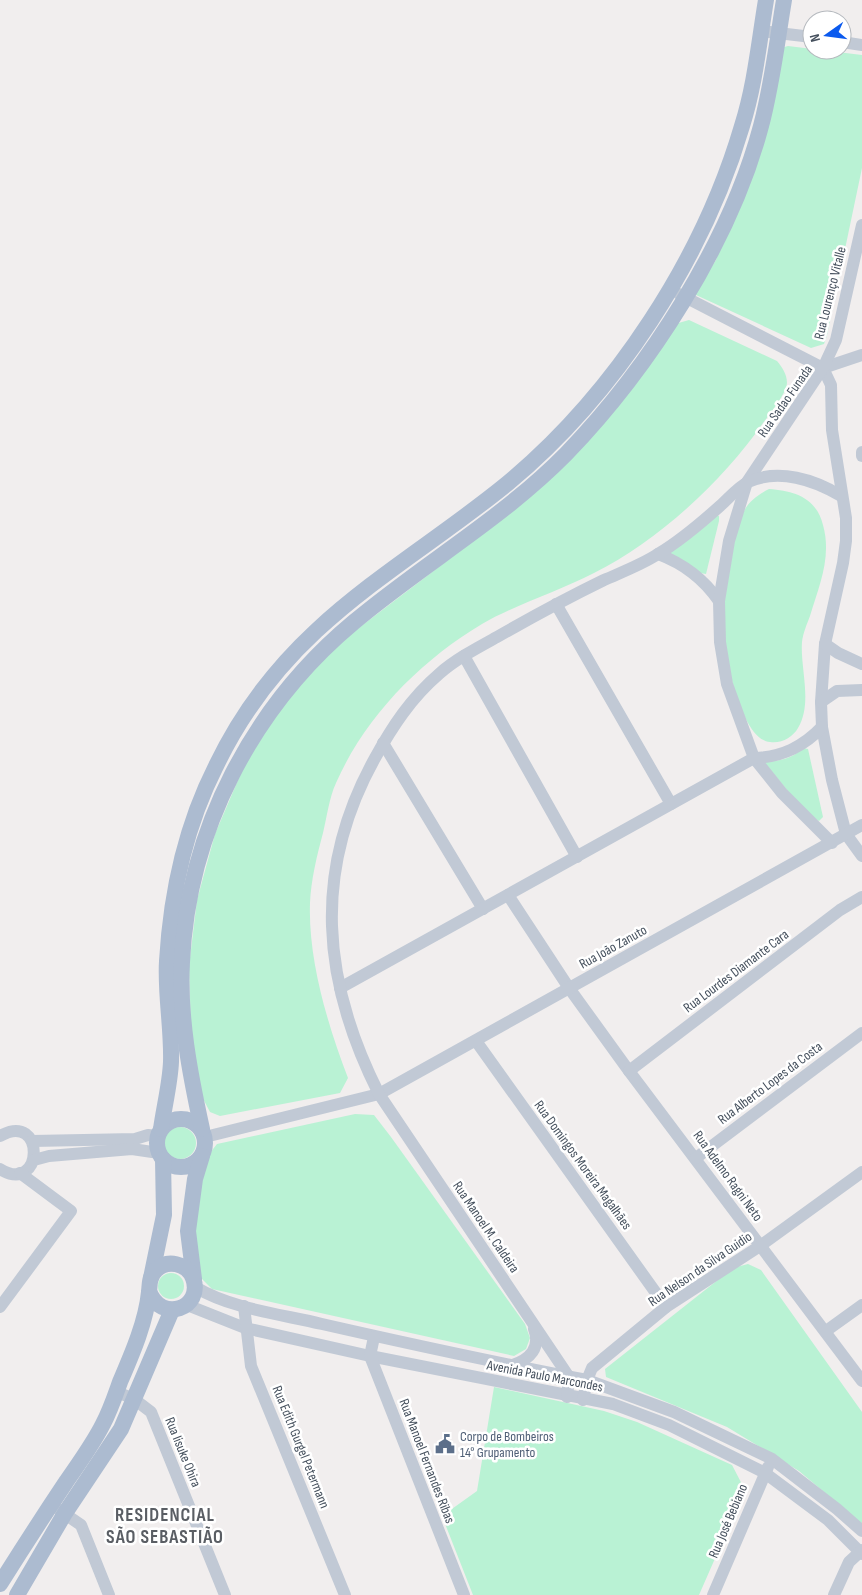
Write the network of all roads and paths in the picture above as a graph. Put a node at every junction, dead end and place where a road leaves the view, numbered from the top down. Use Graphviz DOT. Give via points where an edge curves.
graph roads {
  1 [pos="766,0"];
  2 [pos="784,0"];
  3 [pos="761,30"];
  4 [pos="779,33"];
  5 [pos="802,36"];
  6 [pos="862,225"];
  7 [pos="669,289"];
  8 [pos="685,298"];
  9 [pos="862,355"];
  10 [pos="823,368"];
  11 [pos="862,452"];
  12 [pos="862,456"];
  13 [pos="747,482"];
  14 [pos="841,496"];
  15 [pos="658,554"];
  16 [pos="719,601"];
  17 [pos="556,604"];
  18 [pos="825,644"];
  19 [pos="464,656"];
  20 [pos="862,664"];
  21 [pos="862,690"];
  22 [pos="821,702"];
  23 [pos="822,727"];
  24 [pos="383,743"];
  25 [pos="754,758"];
  26 [pos="671,804"];
  27 [pos="862,825"];
  28 [pos="846,834"];
  29 [pos="832,843"];
  30 [pos="862,856"];
  31 [pos="576,857"];
  32 [pos="508,896"];
  33 [pos="862,897"];
  34 [pos="483,909"];
  35 [pos="340,988"];
  36 [pos="569,988"];
  37 [pos="862,1033"];
  38 [pos="476,1041"];
  39 [pos="629,1071"];
  40 [pos="379,1094"];
  41 [pos="0,1129"];
  42 [pos="14,1131"];
  43 [pos="159,1132"];
  44 [pos="203,1133"];
  45 [pos="0,1136"];
  46 [pos="32,1141"];
  47 [pos="203,1155"];
  48 [pos="161,1156"];
  49 [pos="696,1158"];
  50 [pos="34,1160"];
  51 [pos="0,1170"];
  52 [pos="862,1172"];
  53 [pos="20,1173"];
  54 [pos="760,1246"];
  55 [pos="194,1283"];
  56 [pos="150,1284"];
  57 [pos="862,1305"];
  58 [pos="244,1306"];
  59 [pos="0,1307"];
  60 [pos="180,1307"];
  61 [pos="666,1307"];
  62 [pos="532,1322"];
  63 [pos="245,1328"];
  64 [pos="826,1331"];
  65 [pos="374,1336"];
  66 [pos="370,1356"];
  67 [pos="513,1365"];
  68 [pos="569,1377"];
  69 [pos="587,1380"];
  70 [pos="862,1381"];
  71 [pos="116,1392"];
  72 [pos="567,1397"];
  73 [pos="134,1399"];
  74 [pos="583,1400"];
  75 [pos="772,1460"];
  76 [pos="765,1473"];
  77 [pos="57,1510"];
  78 [pos="862,1531"];
  79 [pos="861,1552"];
  80 [pos="0,1584"];
  81 [pos="17,1595"];
  82 [pos="109,1595"];
  83 [pos="225,1595"];
  84 [pos="344,1595"];
  85 [pos="464,1595"];
  86 [pos="712,1595"];
  87 [pos="834,1595"];
  1 -- 3 [label="main road"];
  2 -- 4 [label="main road"];
  3 -- 4 [label="street"];
  3 -- 7 [label="main road" via="743,123 729,168"];
  4 -- 5 [label="street"];
  4 -- 8 [label="main road" via="761,128 746,174"];
  6 -- 10 [label="street, Rua Lourenço Vitalle" via="836,340"];
  7 -- 8 [label="street"];
  7 -- 43 [label="main road" via="606,382 555,439 508,483 318,629 265,688 229,740 192,823 174,891 167,965 170,1062"];
  8 -- 10 [label="street"];
  8 -- 44 [label="main road" via="620,394 568,452 520,497 330,643 279,699 245,749 208,829 186,926 182,963 186,1048"];
  9 -- 10 [label="street"];
  10 -- 13 [label="street, Rua Sadao Funada"];
  10 -- 14 [label="street, Rua Sadao Funada" via="831,385 832,430"];
  11 -- 12 [label="street"];
  13 -- 14 [label="street" via="772,477 796,478 820,484"];
  13 -- 15 [label="street, Rua Manoel M. Caldeira"];
  13 -- 16 [label="street, Rua Sadao Funada" via="729,540"];
  14 -- 18 [label="street, Rua Sadao Funada" via="846,518 844,563"];
  15 -- 16 [label="street" via="692,572"];
  15 -- 17 [label="street, Rua Manoel M. Caldeira"];
  16 -- 25 [label="street, Rua Sadao Funada" via="720,642 727,684"];
  17 -- 19 [label="street, Rua Manoel M. Caldeira"];
  17 -- 26 [label="street"];
  18 -- 20 [label="street" via="838,654"];
  18 -- 22 [label="street, Rua Sadao Funada"];
  19 -- 24 [label="street, Rua Manoel M. Caldeira" via="418,694 398,717"];
  19 -- 31 [label="street"];
  21 -- 22 [label="street" via="837,691"];
  22 -- 23 [label="street, Rua Sadao Funada"];
  23 -- 25 [label="street" via="792,750 767,758"];
  23 -- 28 [label="street, Rua Sadao Funada"];
  24 -- 34 [label="street"];
  24 -- 35 [label="street, Rua Manoel M. Caldeira" via="358,788 339,844 332,886 332,937"];
  25 -- 26 [label="street"];
  25 -- 29 [label="street, Rua Sadao Funada" via="782,793"];
  26 -- 31 [label="street"];
  27 -- 28 [label="street, Rua João Zanuto"];
  28 -- 29 [label="street, Rua João Zanuto"];
  28 -- 30 [label="street"];
  29 -- 36 [label="street, Rua João Zanuto"];
  31 -- 32 [label="street"];
  32 -- 34 [label="street"];
  32 -- 36 [label="street, Rua Adelmo Ragni Neto"];
  33 -- 39 [label="street, Rua Lourdes Diamante Cara" via="840,910"];
  34 -- 35 [label="street"];
  35 -- 40 [label="street, Rua Manoel M. Caldeira" via="352,1034"];
  36 -- 38 [label="street, Rua João Zanuto"];
  36 -- 39 [label="street, Rua Adelmo Ragni Neto"];
  37 -- 49 [label="street, Rua Alberto Lopes da Costa"];
  38 -- 40 [label="street, Rua João Zanuto"];
  38 -- 61 [label="street, Rua Domingos Moreira Magalhães"];
  39 -- 49 [label="street, Rua Adelmo Ragni Neto"];
  40 -- 44 [label="street, Rua João Zanuto"];
  40 -- 62 [label="street, Rua Manoel M. Caldeira"];
  41 -- 42 [label="street"];
  42 -- 45 [label="street"];
  42 -- 46 [label="street"];
  43 -- 44 [label="main road" via="174,1119 182,1118 196,1123"];
  43 -- 46 [label="street" via="135,1139"];
  43 -- 48 [label="main road"];
  44 -- 47 [label="main road"];
  46 -- 50 [label="street"];
  47 -- 48 [label="main road" via="192,1165 184,1167 169,1164"];
  47 -- 55 [label="main road" via="195,1179 188,1231"];
  48 -- 50 [label="street" via="132,1149"];
  48 -- 56 [label="main road" via="164,1215"];
  49 -- 54 [label="street, Rua Adelmo Ragni Neto"];
  50 -- 53 [label="street"];
  51 -- 53 [label="street"];
  52 -- 54 [label="street, Rua Nelson da Silva Guidio"];
  53 -- 59 [label="street" via="71,1211"];
  54 -- 61 [label="street, Rua Nelson da Silva Guidio"];
  54 -- 64 [label="street, Rua Adelmo Ragni Neto"];
  55 -- 56 [label="main road" via="190,1272 177,1264 161,1266"];
  55 -- 58 [label="street, Avenida Paulo Marcondes" via="212,1297"];
  55 -- 60 [label="main road" via="192,1298"];
  56 -- 60 [label="main road" via="158,1305"];
  56 -- 71 [label="main road" via="135,1346"];
  57 -- 64 [label="street"];
  58 -- 63 [label="street, Rua Edith Gurgel Petermann"];
  58 -- 65 [label="street, Avenida Paulo Marcondes"];
  60 -- 63 [label="street, Avenida Paulo Marcondes"];
  60 -- 73 [label="main road"];
  61 -- 69 [label="street, Rua Nelson da Silva Guidio" via="592,1368"];
  62 -- 67 [label="street" via="536,1345 531,1355"];
  62 -- 68 [label="street, Rua Manoel M. Caldeira"];
  63 -- 66 [label="street, Avenida Paulo Marcondes"];
  63 -- 84 [label="street, Rua Edith Gurgel Petermann" via="252,1366"];
  64 -- 70 [label="street, Rua Adelmo Ragni Neto"];
  65 -- 66 [label="street"];
  65 -- 67 [label="street, Avenida Paulo Marcondes"];
  66 -- 72 [label="street, Avenida Paulo Marcondes"];
  66 -- 85 [label="street, Rua Manoel Fernandes Ribas"];
  67 -- 68 [label="street, Avenida Paulo Marcondes"];
  68 -- 69 [label="street, Avenida Paulo Marcondes"];
  68 -- 72 [label="street"];
  69 -- 74 [label="street"];
  69 -- 75 [label="street, Avenida Paulo Marcondes" via="674,1412"];
  71 -- 73 [label="street, Rua Iisuke Ohira"];
  71 -- 77 [label="main road"];
  72 -- 74 [label="street, Avenida Paulo Marcondes"];
  73 -- 77 [label="main road" via="121,1429"];
  73 -- 83 [label="street, Rua Iisuke Ohira" via="151,1412"];
  74 -- 76 [label="street, Avenida Paulo Marcondes" via="614,1404 668,1425"];
  75 -- 76 [label="street, Rua José Bebiano"];
  75 -- 78 [label="street, Avenida Paulo Marcondes"];
  76 -- 79 [label="street, Avenida Paulo Marcondes" via="828,1520"];
  76 -- 86 [label="street, Rua José Bebiano"];
  77 -- 80 [label="main road"];
  77 -- 81 [label="main road"];
  77 -- 82 [label="street" via="81,1525"];
  79 -- 87 [label="street" via="849,1562"];
}
